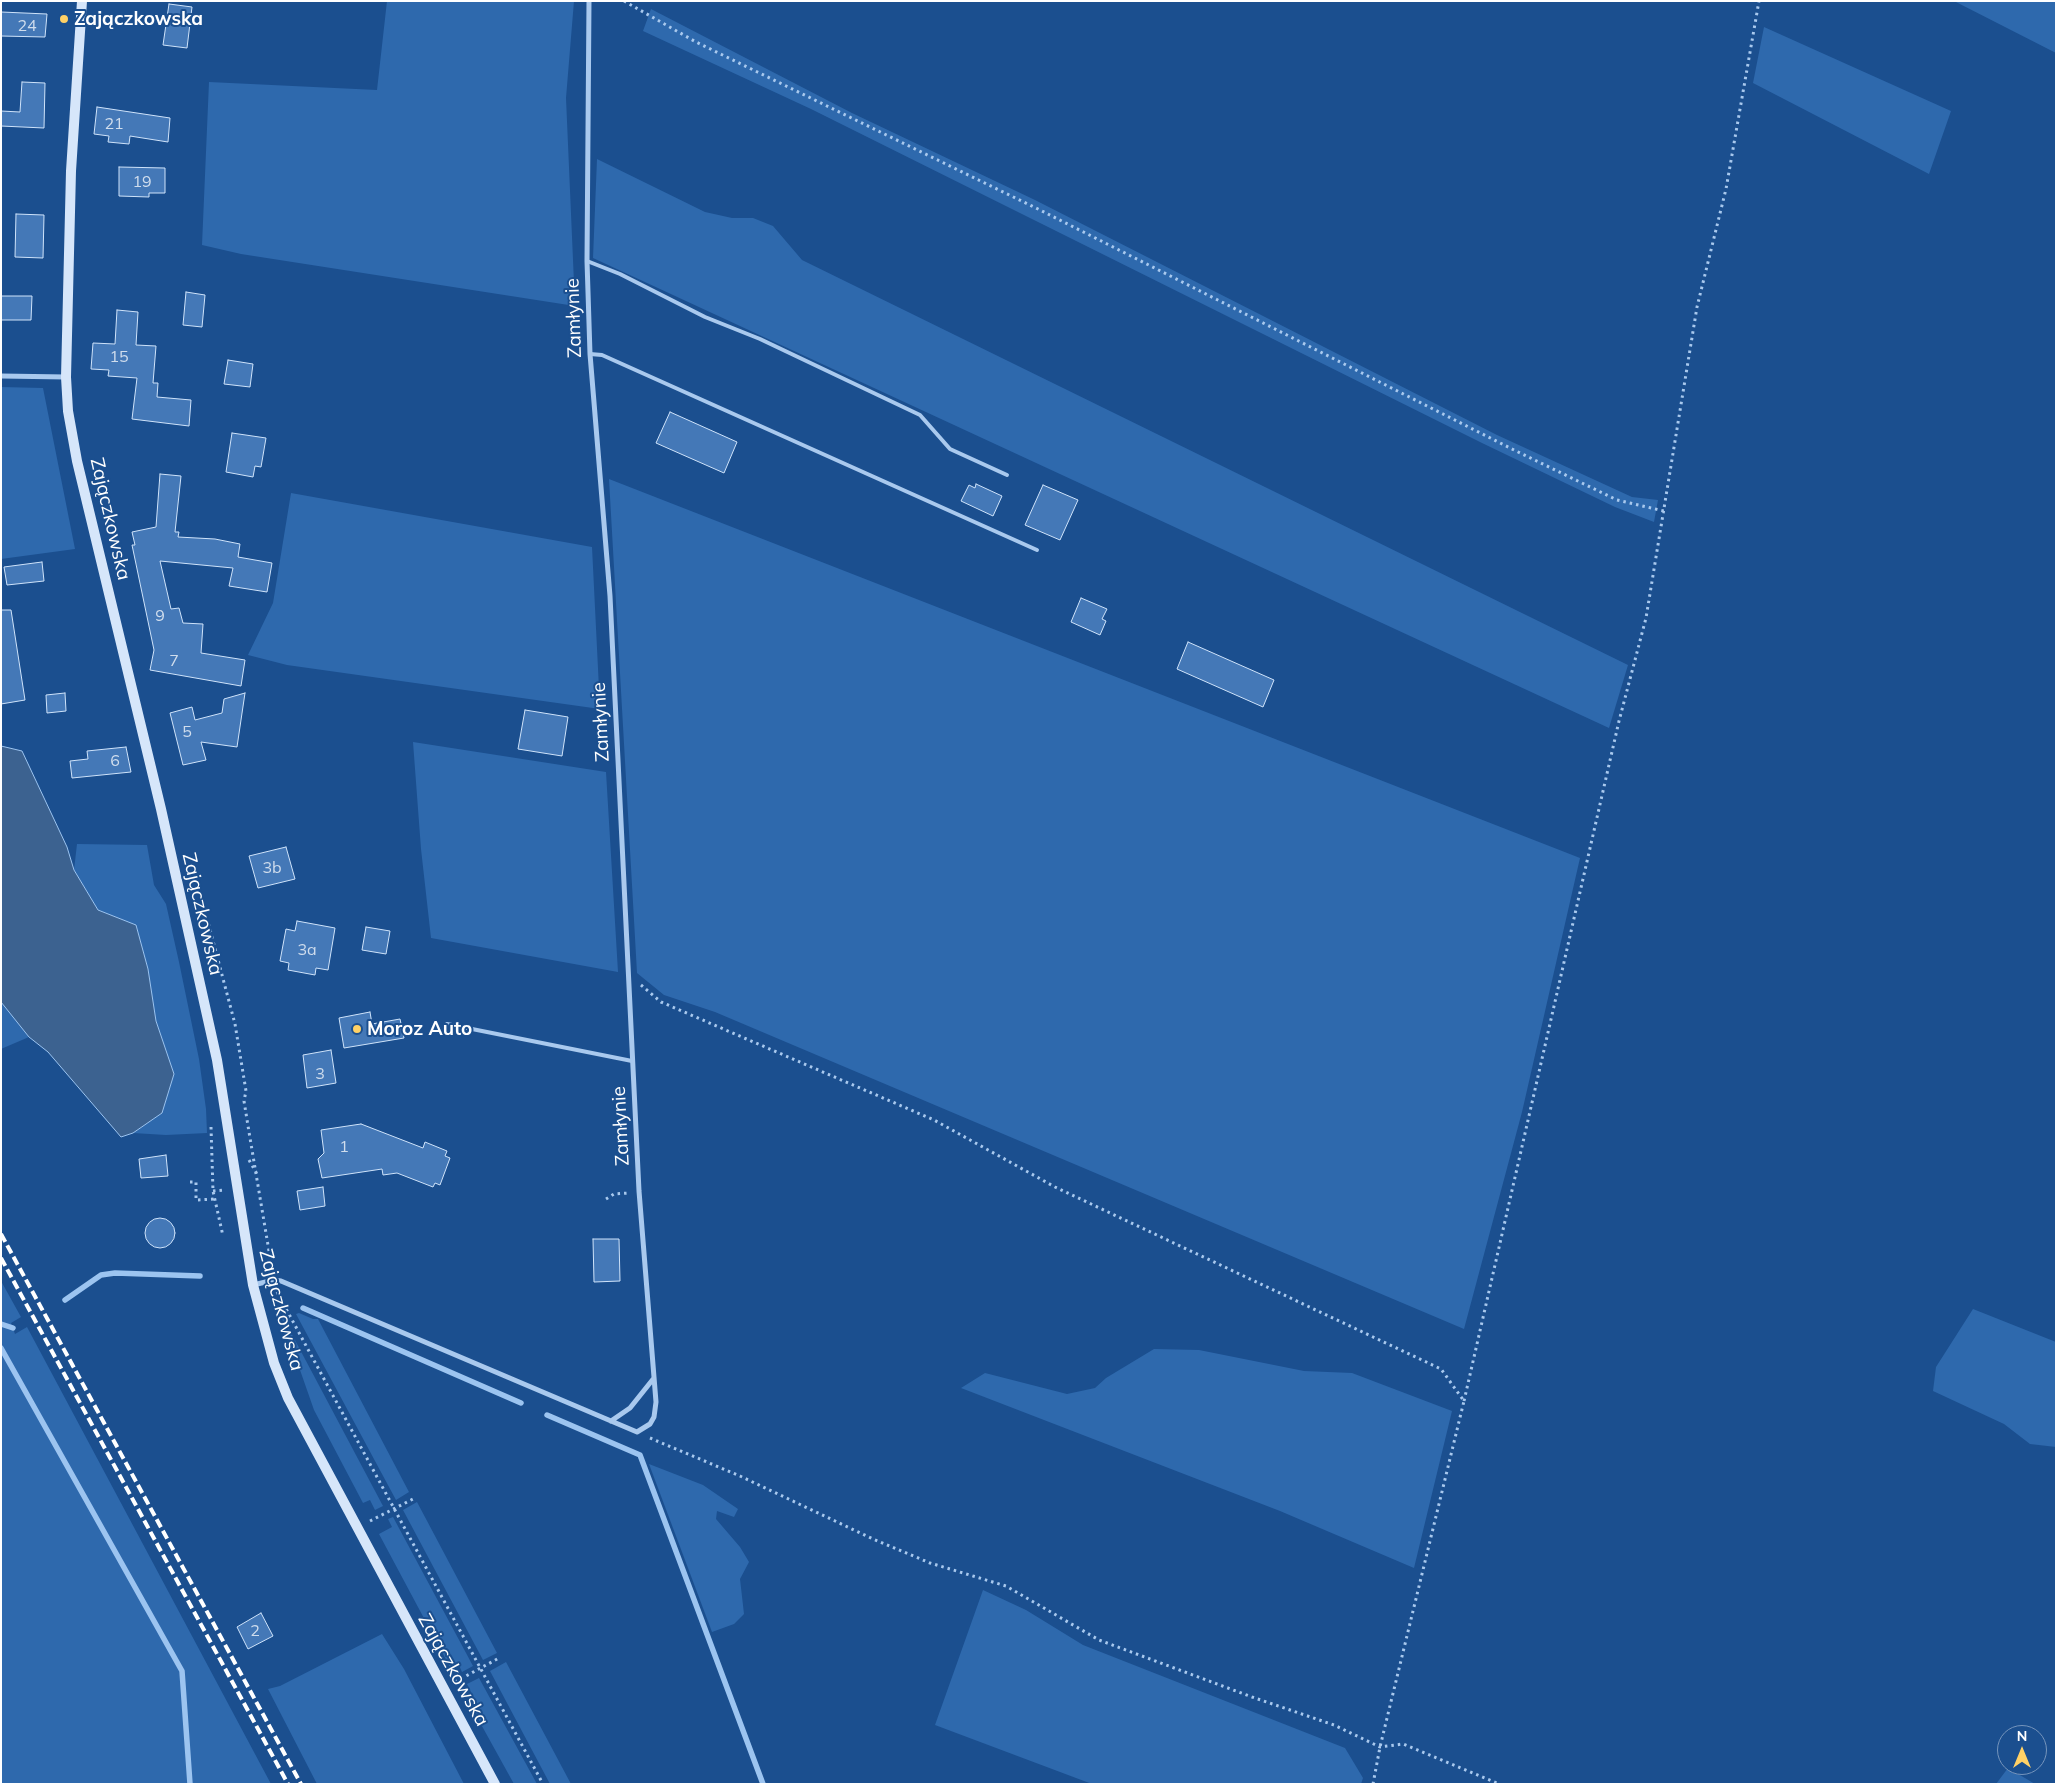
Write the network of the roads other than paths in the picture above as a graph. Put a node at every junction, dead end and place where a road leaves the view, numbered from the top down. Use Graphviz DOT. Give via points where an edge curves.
graph roads {
  1 [pos="82,1"];
  2 [pos="589,1"];
  3 [pos="587,261"];
  4 [pos="590,354"];
  5 [pos="1,376"];
  6 [pos="66,377"];
  7 [pos="1007,475"];
  8 [pos="1038,550"];
  9 [pos="447,1024"];
  10 [pos="632,1061"];
  11 [pos="253,1285"];
  12 [pos="654,1378"];
  13 [pos="610,1421"];
  14 [pos="495,1784"];
  1 -- 6 [label="main road, Zajączkowska" via="73,122"];
  2 -- 3 [label="street, Zamłynie"];
  3 -- 4 [label="street, Zamłynie"];
  3 -- 7 [label="lane" via="920,415 950,449"];
  4 -- 8 [label="lane" via="602,356"];
  4 -- 10 [label="street, Zamłynie" via="610,596"];
  5 -- 6 [label="street"];
  6 -- 11 [label="main road, Zajączkowska" via="68,411 78,461 217,1060"];
  9 -- 10 [label="lane"];
  10 -- 12 [label="street, Zamłynie"];
  11 -- 13 [label="street" via="281,1281"];
  11 -- 14 [label="main road, Zajączkowska" via="271,1353 288,1398"];
  12 -- 13 [label="street" via="630,1408"];
  12 -- 13 [label="street, Zamłynie" via="656,1402 650,1424 637,1432"];
}
